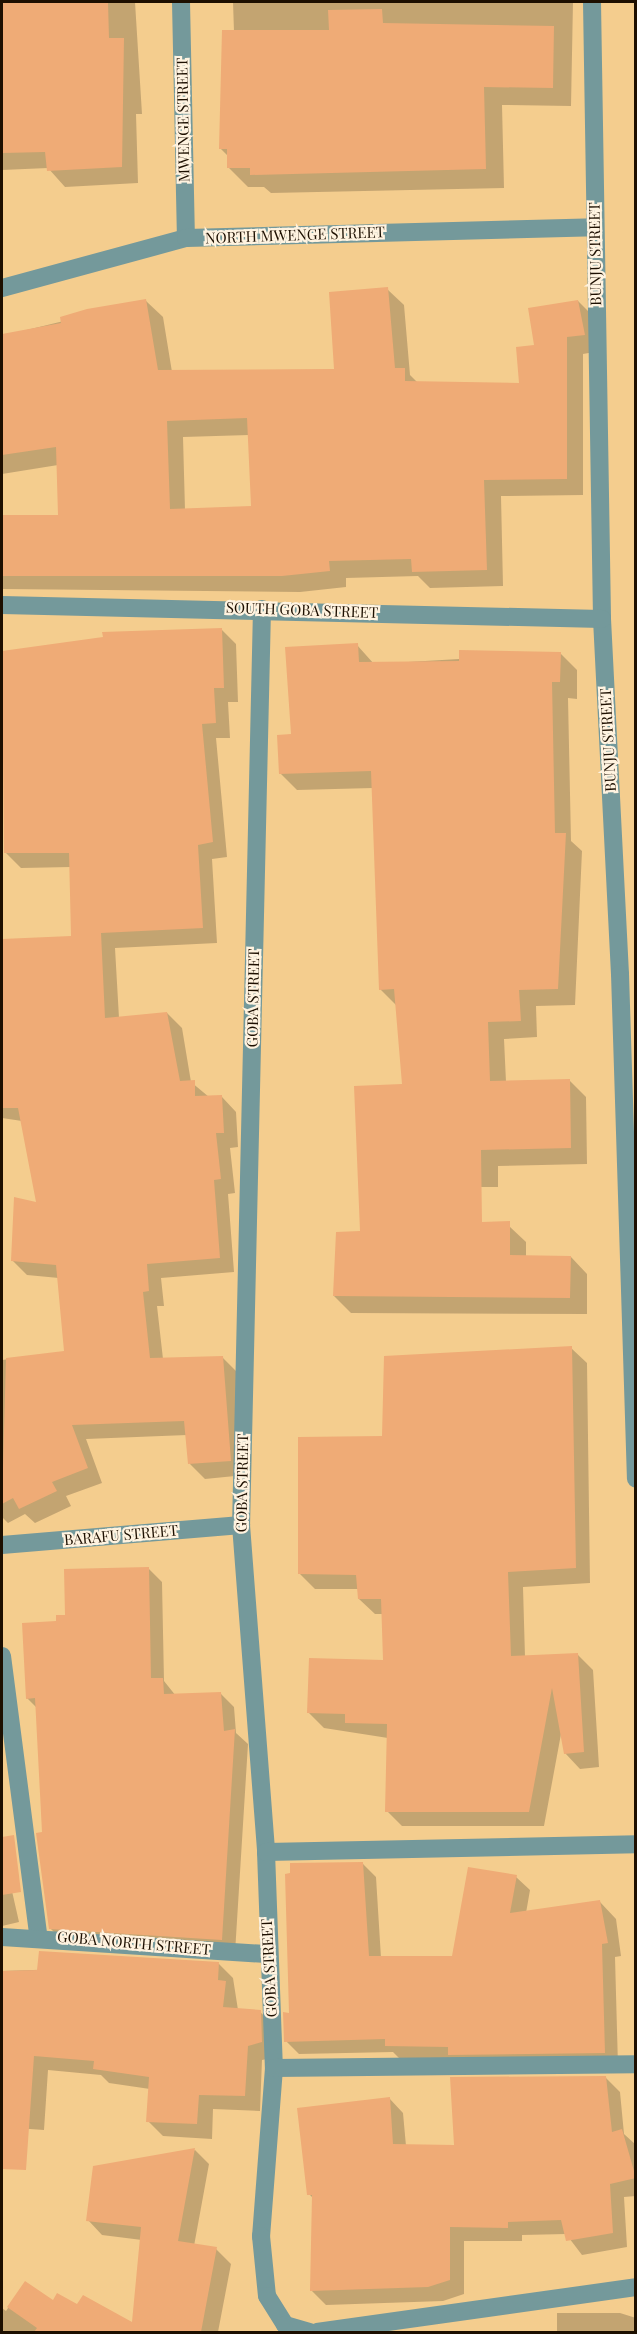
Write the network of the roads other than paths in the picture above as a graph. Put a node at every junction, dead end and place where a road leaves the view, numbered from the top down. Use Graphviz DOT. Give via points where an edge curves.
graph roads {
  1 [pos="181,2"];
  2 [pos="592,2"];
  3 [pos="595,227"];
  4 [pos="186,238"];
  5 [pos="2,288"];
  6 [pos="2,604"];
  7 [pos="262,609"];
  8 [pos="602,619"];
  9 [pos="628,974"];
  10 [pos="636,1479"];
  11 [pos="241,1525"];
  12 [pos="2,1545"];
  13 [pos="2,1656"];
  14 [pos="636,1844"];
  15 [pos="266,1852"];
  16 [pos="38,1935"];
  17 [pos="2,1937"];
  18 [pos="266,1954"];
  19 [pos="636,2064"];
  20 [pos="274,2068"];
  21 [pos="636,2287"];
  22 [pos="310,2332"];
  23 [pos="317,2332"];
  1 -- 4 [label="street, MWENGE STREET"];
  2 -- 3 [label="street, BUNJU STREET"];
  3 -- 4 [label="street, NORTH MWENGE STREET"];
  3 -- 8 [label="street, BUNJU STREET"];
  4 -- 5 [label="street, NORTH MWENGE STREET"];
  6 -- 7 [label="street, SOUTH GOBA STREET"];
  7 -- 8 [label="street, SOUTH GOBA STREET"];
  7 -- 11 [label="street, GOBA STREET"];
  8 -- 9 [label="street, BUNJU STREET"];
  9 -- 10 [label="street, BUNJU STREET"];
  11 -- 12 [label="street, BARAFU STREET"];
  11 -- 15 [label="street, GOBA STREET"];
  13 -- 16 [label="street"];
  14 -- 15 [label="street"];
  15 -- 18 [label="street, GOBA STREET"];
  16 -- 17 [label="street, GOBA NORTH STREET"];
  16 -- 18 [label="street, GOBA NORTH STREET"];
  18 -- 20 [label="street, GOBA STREET"];
  19 -- 20 [label="street"];
  20 -- 22 [label="street, GOBA STREET" via="261,2236 267,2296 285,2325"];
  21 -- 23 [label="street"];
}
